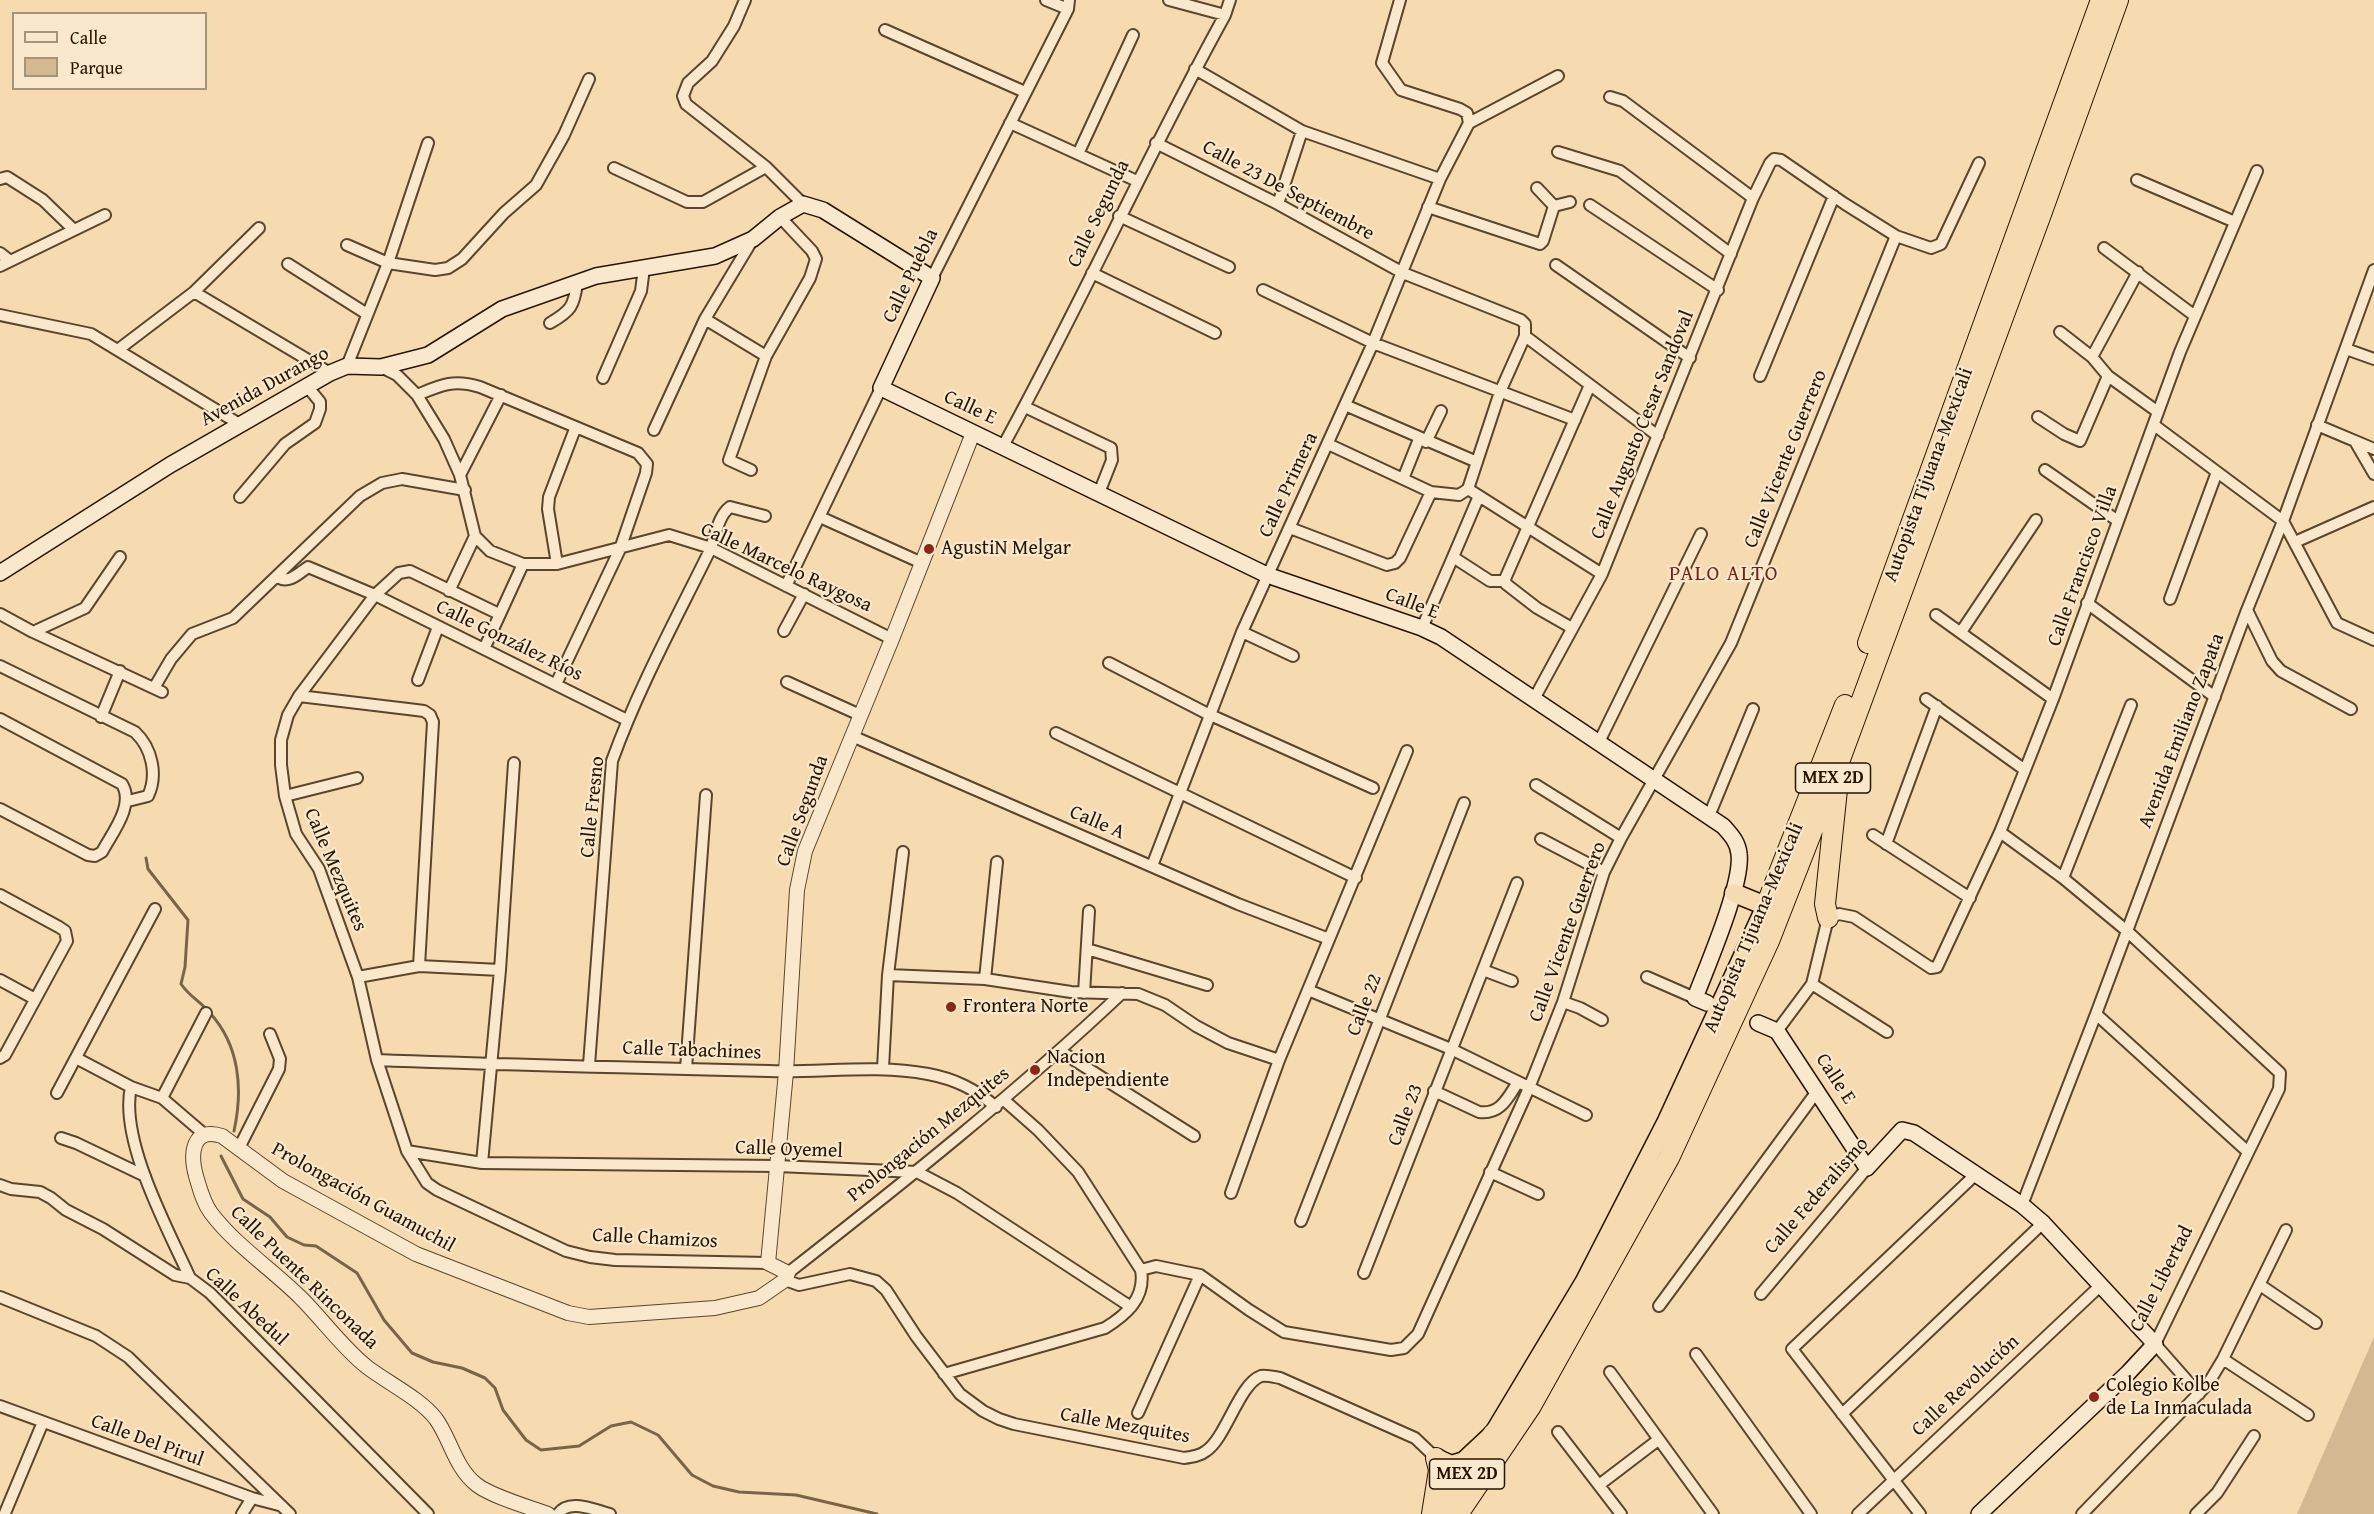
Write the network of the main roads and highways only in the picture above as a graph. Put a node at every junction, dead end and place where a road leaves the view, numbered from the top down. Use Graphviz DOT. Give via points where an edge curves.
graph roads {
  1 [pos="2101,0"];
  2 [pos="2118,0"];
  3 [pos="933,278"];
  4 [pos="881,388"];
  5 [pos="0,573"];
  6 [pos="1839,762"];
  7 [pos="1734,892"];
  8 [pos="1766,906"];
  9 [pos="1833,916"];
  10 [pos="1701,1001"];
  11 [pos="1758,1023"];
  12 [pos="1867,1168"];
  13 [pos="2155,1344"];
  14 [pos="1494,1433"];
  15 [pos="1436,1458"];
  16 [pos="1432,1514"];
  17 [pos="1438,1514"];
  18 [pos="1458,1514"];
  19 [pos="1979,1514"];
  1 -- 8 [label="highway, Autopista Tijuana-Mexicali / MEX 2D" via="1844,710"];
  2 -- 6 [label="highway, Autopista Tijuana-Mexicali / MEX 2D"];
  3 -- 4 [label="main road, Calle Puebla"];
  3 -- 5 [label="main road, Avenida Durango" via="823,210 803,204 753,239 715,256 596,276 502,309 428,355 381,367 347,366 170,465"];
  4 -- 7 [label="main road, Calle E" via="1267,575 1441,637 1723,826 1735,840 1739,853"];
  6 -- 9 [label="highway" via="1825,904"];
  6 -- 18 [label="highway, Autopista Tijuana-Mexicali / MEX 2D" via="1769,941 1669,1158 1531,1407"];
  7 -- 8 [label="highway"];
  7 -- 10 [label="main road, Calle E"];
  8 -- 14 [label="highway, Autopista Tijuana-Mexicali / MEX 2D" via="1628,1199"];
  11 -- 12 [label="main road, Calle E" via="1777,1030"];
  12 -- 13 [label="main road, Calle Federalismo" via="1902,1130 1908,1130 2022,1204"];
  13 -- 19 [label="main road, Calle Libertad"];
  14 -- 15 [label="highway" via="1464,1461 1451,1465"];
  14 -- 17 [label="highway, Autopista Tijuana-Mexicali / MEX 2D"];
  15 -- 16 [label="highway" via="1439,1470"];
}
